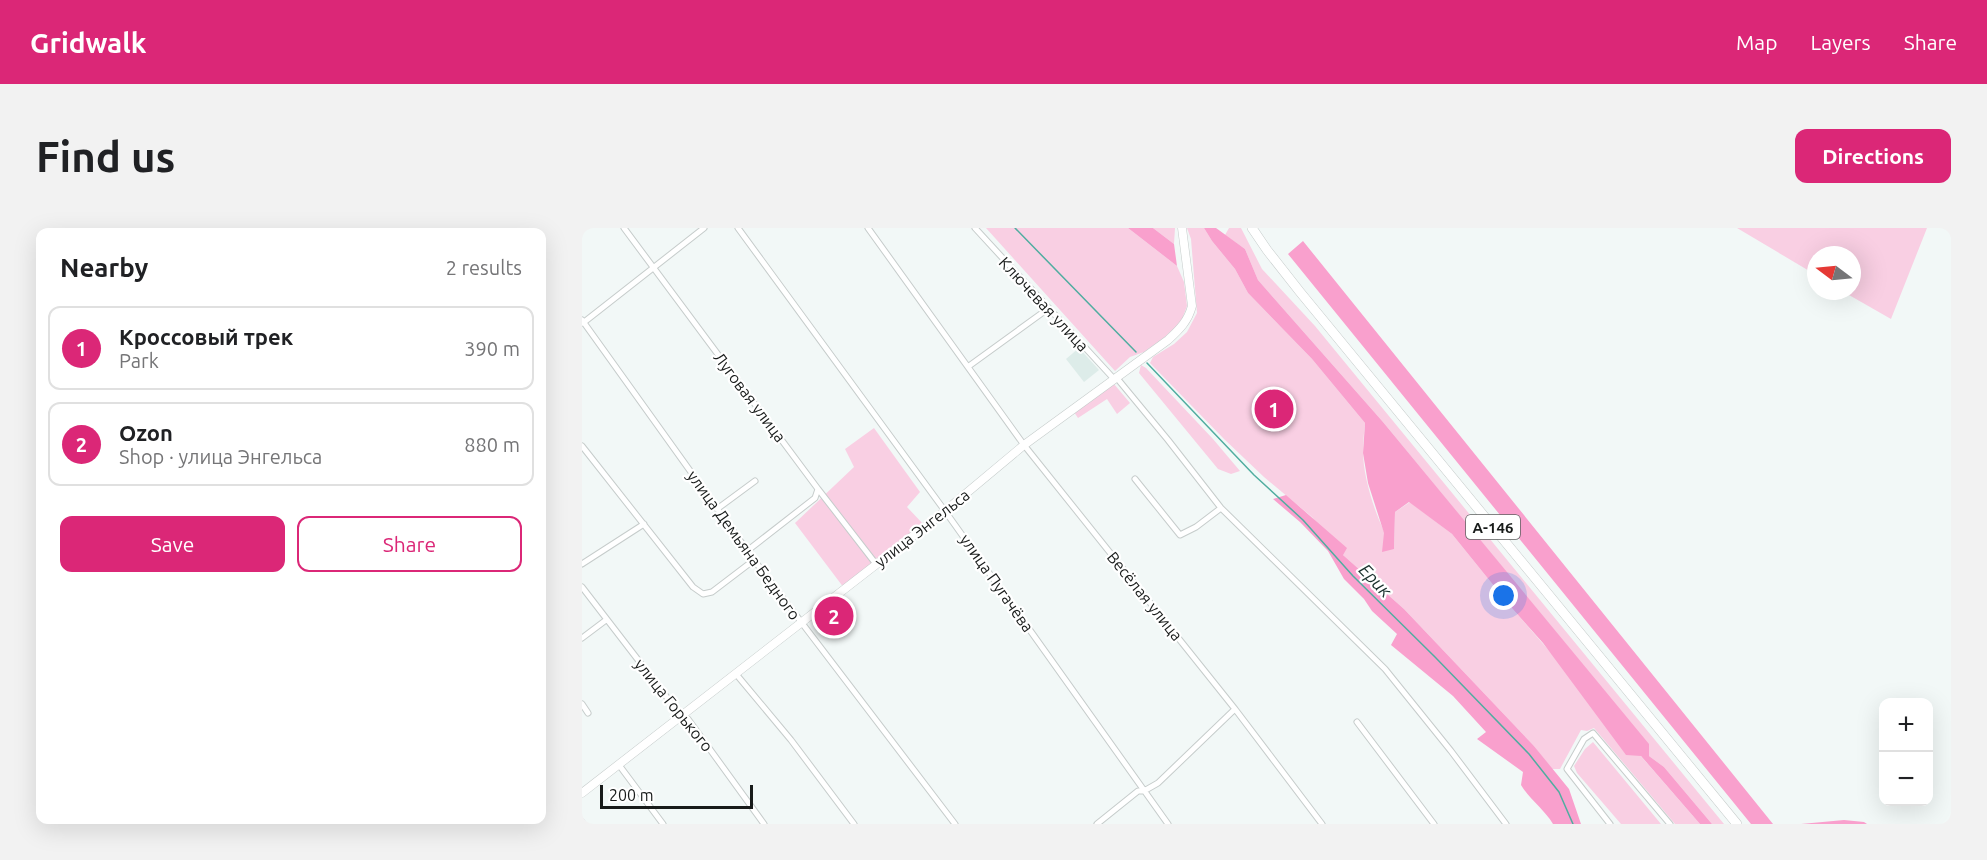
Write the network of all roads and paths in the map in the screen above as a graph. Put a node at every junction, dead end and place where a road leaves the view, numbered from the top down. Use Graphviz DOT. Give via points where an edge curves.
graph roads {
  1 [pos="624,228"];
  2 [pos="704,228"];
  3 [pos="738,228"];
  4 [pos="868,228"];
  5 [pos="975,228"];
  6 [pos="1182,228"];
  7 [pos="1252,228"];
  8 [pos="653,267"];
  9 [pos="1049,308"];
  10 [pos="583,322"];
  11 [pos="969,366"];
  12 [pos="1115,378"];
  13 [pos="1024,445"];
  14 [pos="582,446"];
  15 [pos="1135,479"];
  16 [pos="755,481"];
  17 [pos="818,489"];
  18 [pos="717,508"];
  19 [pos="1221,508"];
  20 [pos="945,511"];
  21 [pos="644,524"];
  22 [pos="747,551"];
  23 [pos="754,560"];
  24 [pos="582,564"];
  25 [pos="876,564"];
  26 [pos="582,587"];
  27 [pos="606,620"];
  28 [pos="801,622"];
  29 [pos="582,638"];
  30 [pos="736,674"];
  31 [pos="582,704"];
  32 [pos="1235,709"];
  33 [pos="588,713"];
  34 [pos="682,717"];
  35 [pos="1357,722"];
  36 [pos="619,765"];
  37 [pos="1144,791"];
  38 [pos="582,793"];
  39 [pos="663,824"];
  40 [pos="764,824"];
  41 [pos="854,824"];
  42 [pos="955,824"];
  43 [pos="1097,824"];
  44 [pos="1168,824"];
  45 [pos="1322,824"];
  46 [pos="1434,824"];
  47 [pos="1506,824"];
  48 [pos="1610,824"];
  49 [pos="1670,824"];
  50 [pos="1737,824"];
  1 -- 8 [label="street, Луговая улица"];
  2 -- 8 [label="street"];
  3 -- 20 [label="street, улица Пугачёва"];
  4 -- 11 [label="street, Весёлая улица"];
  5 -- 9 [label="street, Ключевая улица"];
  6 -- 12 [label="street, улица Энгельса" via="1192,306 1189,317 1168,340"];
  7 -- 50 [label="highway, А-146" via="1300,292"];
  8 -- 10 [label="street"];
  8 -- 17 [label="street, Луговая улица"];
  9 -- 11 [label="street"];
  9 -- 12 [label="street, Ключевая улица"];
  10 -- 18 [label="street, улица Демьяна Бедного"];
  11 -- 13 [label="street, Весёлая улица"];
  12 -- 13 [label="street, улица Энгельса"];
  12 -- 19 [label="street, Ключевая улица"];
  13 -- 20 [label="street, улица Энгельса"];
  13 -- 32 [label="street, Весёлая улица"];
  14 -- 21 [label="street"];
  15 -- 19 [label="street" via="1180,535"];
  16 -- 18 [label="street"];
  17 -- 22 [label="street" via="815,498"];
  17 -- 25 [label="street, Луговая улица"];
  18 -- 22 [label="street, улица Демьяна Бедного"];
  19 -- 47 [label="street, Ключевая улица" via="1385,669"];
  20 -- 25 [label="street, улица Энгельса"];
  20 -- 37 [label="street, улица Пугачёва"];
  21 -- 23 [label="street" via="693,587 703,594 712,592"];
  21 -- 24 [label="street"];
  22 -- 23 [label="street, улица Демьяна Бедного"];
  23 -- 28 [label="street, улица Демьяна Бедного"];
  25 -- 28 [label="street, улица Энгельса"];
  26 -- 27 [label="street, улица Горького"];
  27 -- 29 [label="street"];
  27 -- 34 [label="street, улица Горького"];
  28 -- 30 [label="street, улица Энгельса"];
  28 -- 42 [label="street, улица Демьяна Бедного"];
  30 -- 34 [label="street, улица Энгельса"];
  30 -- 41 [label="street"];
  31 -- 33 [label="street"];
  32 -- 37 [label="street" via="1158,783"];
  32 -- 45 [label="street, Весёлая улица"];
  34 -- 36 [label="street, улица Энгельса"];
  34 -- 40 [label="street, улица Горького" via="688,719"];
  35 -- 46 [label="street"];
  36 -- 38 [label="street, улица Энгельса"];
  36 -- 39 [label="street"];
  37 -- 43 [label="street" via="1138,791"];
  37 -- 44 [label="street, улица Пугачёва"];
  48 -- 49 [label="street" via="1568,769 1584,740 1593,733"];
}
